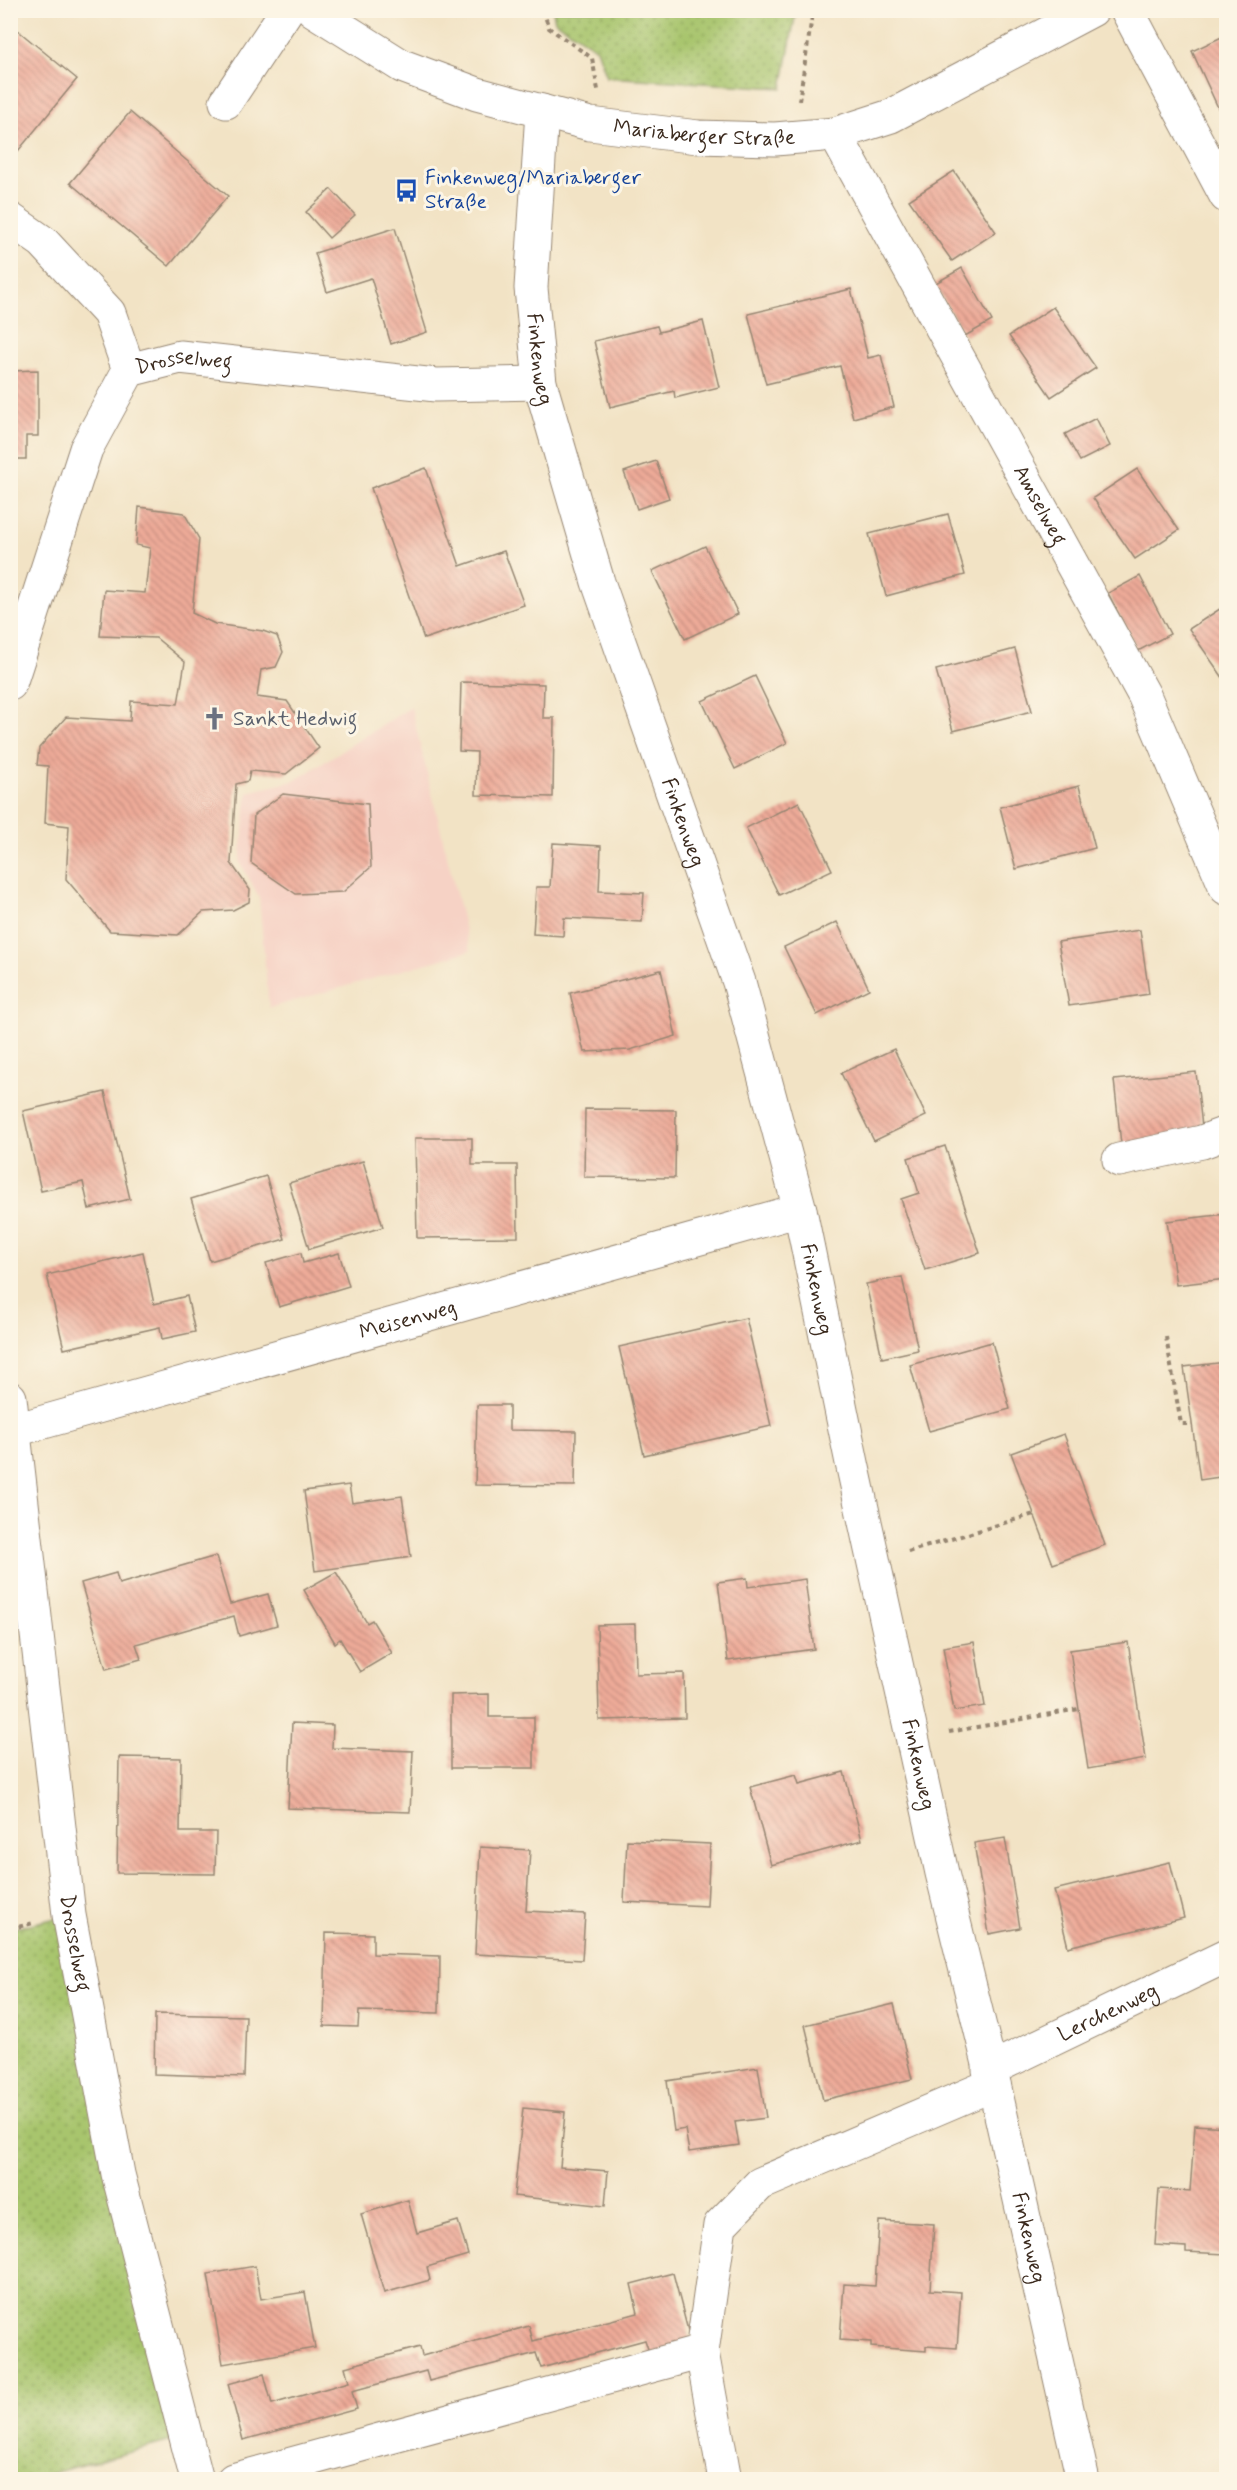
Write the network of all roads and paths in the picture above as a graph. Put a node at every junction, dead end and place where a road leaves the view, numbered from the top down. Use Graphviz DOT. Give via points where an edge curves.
graph roads {
  1 [pos="287,10"];
  2 [pos="313,10"];
  3 [pos="543,10"];
  4 [pos="813,10"];
  5 [pos="1092,10"];
  6 [pos="1127,10"];
  7 [pos="226,102"];
  8 [pos="542,111"];
  9 [pos="590,124"];
  10 [pos="835,134"];
  11 [pos="793,137"];
  12 [pos="1227,196"];
  13 [pos="10,219"];
  14 [pos="129,370"];
  15 [pos="540,382"];
  16 [pos="10,684"];
  17 [pos="1227,888"];
  18 [pos="1227,1133"];
  19 [pos="1119,1160"];
  20 [pos="800,1210"];
  21 [pos="1166,1337"];
  22 [pos="10,1398"];
  23 [pos="1192,1424"];
  24 [pos="15,1430"];
  25 [pos="1034,1514"];
  26 [pos="874,1563"];
  27 [pos="1079,1709"];
  28 [pos="912,1738"];
  29 [pos="1227,1956"];
  30 [pos="992,2077"];
  31 [pos="702,2352"];
  32 [pos="197,2480"];
  33 [pos="233,2480"];
  34 [pos="725,2480"];
  35 [pos="1083,2480"];
  1 -- 7 [label="street"];
  2 -- 8 [label="street, Mariaberger Straße" via="402,66 477,94"];
  3 -- 9 [label="path" via="549,28 592,58 599,87"];
  4 -- 11 [label="path"];
  5 -- 10 [label="street, Mariaberger Straße" via="891,116"];
  6 -- 12 [label="street"];
  8 -- 9 [label="street, Mariaberger Straße"];
  8 -- 15 [label="street, Finkenweg" via="531,288"];
  9 -- 11 [label="street, Mariaberger Straße" via="698,138"];
  10 -- 11 [label="street, Mariaberger Straße"];
  10 -- 17 [label="street, Amselweg" via="1144,695"];
  13 -- 14 [label="street" via="43,242 109,313"];
  14 -- 15 [label="street, Drosselweg" via="180,357 436,385"];
  14 -- 16 [label="street, Drosselweg" via="86,449"];
  15 -- 20 [label="street, Finkenweg" via="598,582 739,982"];
  18 -- 19 [label="street"];
  20 -- 24 [label="street, Meisenweg"];
  20 -- 26 [label="street, Finkenweg"];
  21 -- 23 [label="path" via="1181,1424"];
  22 -- 24 [label="street, Drosselweg"];
  24 -- 32 [label="street, Drosselweg" via="69,1915 118,2174"];
  25 -- 26 [label="path"];
  26 -- 28 [label="street, Finkenweg"];
  27 -- 28 [label="path"];
  28 -- 30 [label="street, Finkenweg"];
  29 -- 30 [label="street, Lerchenweg"];
  30 -- 31 [label="street, Lerchenweg" via="760,2184 720,2225"];
  30 -- 35 [label="street, Finkenweg"];
  31 -- 33 [label="street"];
  31 -- 34 [label="street, Lerchenweg"];
}
